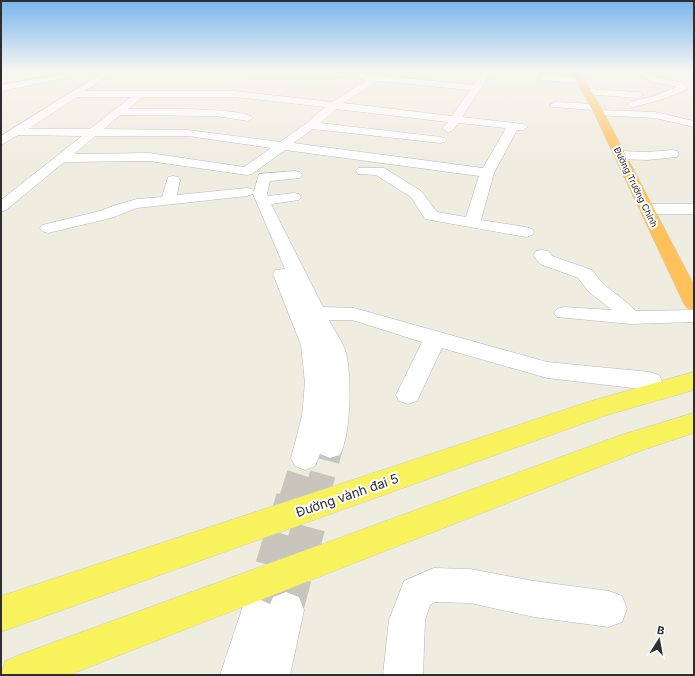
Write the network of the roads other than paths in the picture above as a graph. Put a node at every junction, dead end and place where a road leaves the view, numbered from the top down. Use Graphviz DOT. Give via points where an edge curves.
graph roads {
  1 [pos="61,103"];
  2 [pos="129,103"];
  3 [pos="276,103"];
  4 [pos="308,103"];
  5 [pos="338,103"];
  6 [pos="410,103"];
  7 [pos="467,103"];
  8 [pos="593,103"];
  9 [pos="638,103"];
  10 [pos="633,104"];
  11 [pos="334,105"];
  12 [pos="555,105"];
  13 [pos="268,107"];
  14 [pos="597,110"];
  15 [pos="117,112"];
  16 [pos="400,113"];
  17 [pos="454,119"];
  18 [pos="694,124"];
  19 [pos="311,125"];
  20 [pos="16,132"];
  21 [pos="93,132"];
  22 [pos="217,136"];
  23 [pos="441,140"];
  24 [pos="1,141"];
  25 [pos="281,146"];
  26 [pos="673,154"];
  27 [pos="619,155"];
  28 [pos="62,158"];
  29 [pos="424,164"];
  30 [pos="363,171"];
  31 [pos="487,173"];
  32 [pos="294,175"];
  33 [pos="174,180"];
  34 [pos="19,191"];
  35 [pos="1,192"];
  36 [pos="250,192"];
  37 [pos="294,197"];
  38 [pos="169,200"];
  39 [pos="1,207"];
  40 [pos="646,209"];
  41 [pos="694,209"];
  42 [pos="472,223"];
  43 [pos="48,228"];
  44 [pos="526,232"];
  45 [pos="542,255"];
  46 [pos="556,275"];
  47 [pos="589,278"];
  48 [pos="694,304"];
  49 [pos="564,313"];
  50 [pos="316,314"];
  51 [pos="694,316"];
  52 [pos="631,318"];
  53 [pos="435,338"];
  54 [pos="694,380"];
  55 [pos="650,381"];
  56 [pos="408,395"];
  57 [pos="694,423"];
  58 [pos="330,447"];
  59 [pos="306,458"];
  60 [pos="609,609"];
  61 [pos="1,614"];
  62 [pos="19,675"];
  63 [pos="240,675"];
  64 [pos="270,675"];
  65 [pos="403,675"];
  1 -- 20 [label="street"];
  2 -- 15 [label="street"];
  3 -- 13 [label="street"];
  4 -- 11 [label="street"];
  5 -- 11 [label="street"];
  6 -- 16 [label="street"];
  7 -- 17 [label="street"];
  8 -- 14 [label="highway, Đường Trường Chinh"];
  9 -- 10 [label="street"];
  11 -- 16 [label="street"];
  11 -- 19 [label="street"];
  12 -- 14 [label="street"];
  14 -- 18 [label="street" via="650,114"];
  14 -- 27 [label="highway, Đường Trường Chinh"];
  15 -- 21 [label="street"];
  15 -- 22 [label="street" via="252,116"];
  16 -- 17 [label="street"];
  17 -- 23 [label="street"];
  17 -- 31 [label="street" via="518,126"];
  19 -- 23 [label="street"];
  19 -- 25 [label="street"];
  20 -- 21 [label="street"];
  20 -- 24 [label="street"];
  21 -- 22 [label="street" via="188,133"];
  21 -- 28 [label="street"];
  22 -- 25 [label="street"];
  23 -- 29 [label="street"];
  25 -- 28 [label="street" via="247,171 149,157"];
  25 -- 29 [label="street"];
  26 -- 27 [label="street"];
  27 -- 40 [label="highway, Đường Trường Chinh"];
  28 -- 34 [label="street"];
  29 -- 31 [label="street"];
  30 -- 42 [label="street" via="378,171 416,194 431,216"];
  31 -- 42 [label="street"];
  32 -- 36 [label="street" via="264,177 260,194"];
  33 -- 38 [label="street"];
  34 -- 35 [label="street"];
  34 -- 39 [label="street"];
  36 -- 37 [label="street"];
  36 -- 38 [label="street"];
  36 -- 50 [label="street"];
  36 -- 59 [label="street" via="312,345 317,383 315,416"];
  38 -- 43 [label="street" via="128,205 106,215"];
  40 -- 41 [label="street"];
  40 -- 48 [label="highway, Đường Trường Chinh"];
  42 -- 44 [label="street"];
  45 -- 47 [label="street" via="546,260 580,271"];
  46 -- 47 [label="street" via="581,275"];
  47 -- 52 [label="street" via="596,288"];
  49 -- 52 [label="street"];
  50 -- 53 [label="street" via="354,314"];
  50 -- 58 [label="street" via="334,352 338,374 337,405"];
  51 -- 52 [label="street"];
  53 -- 55 [label="street" via="547,370"];
  53 -- 56 [label="street"];
  54 -- 61 [label="main road, Đường vành đai 5" via="600,408"];
  57 -- 62 [label="main road" via="631,443"];
  60 -- 65 [label="street" via="534,599 470,586 434,585 416,593 407,620"];
  63 -- 64 [label="street" via="271,613"];
}
